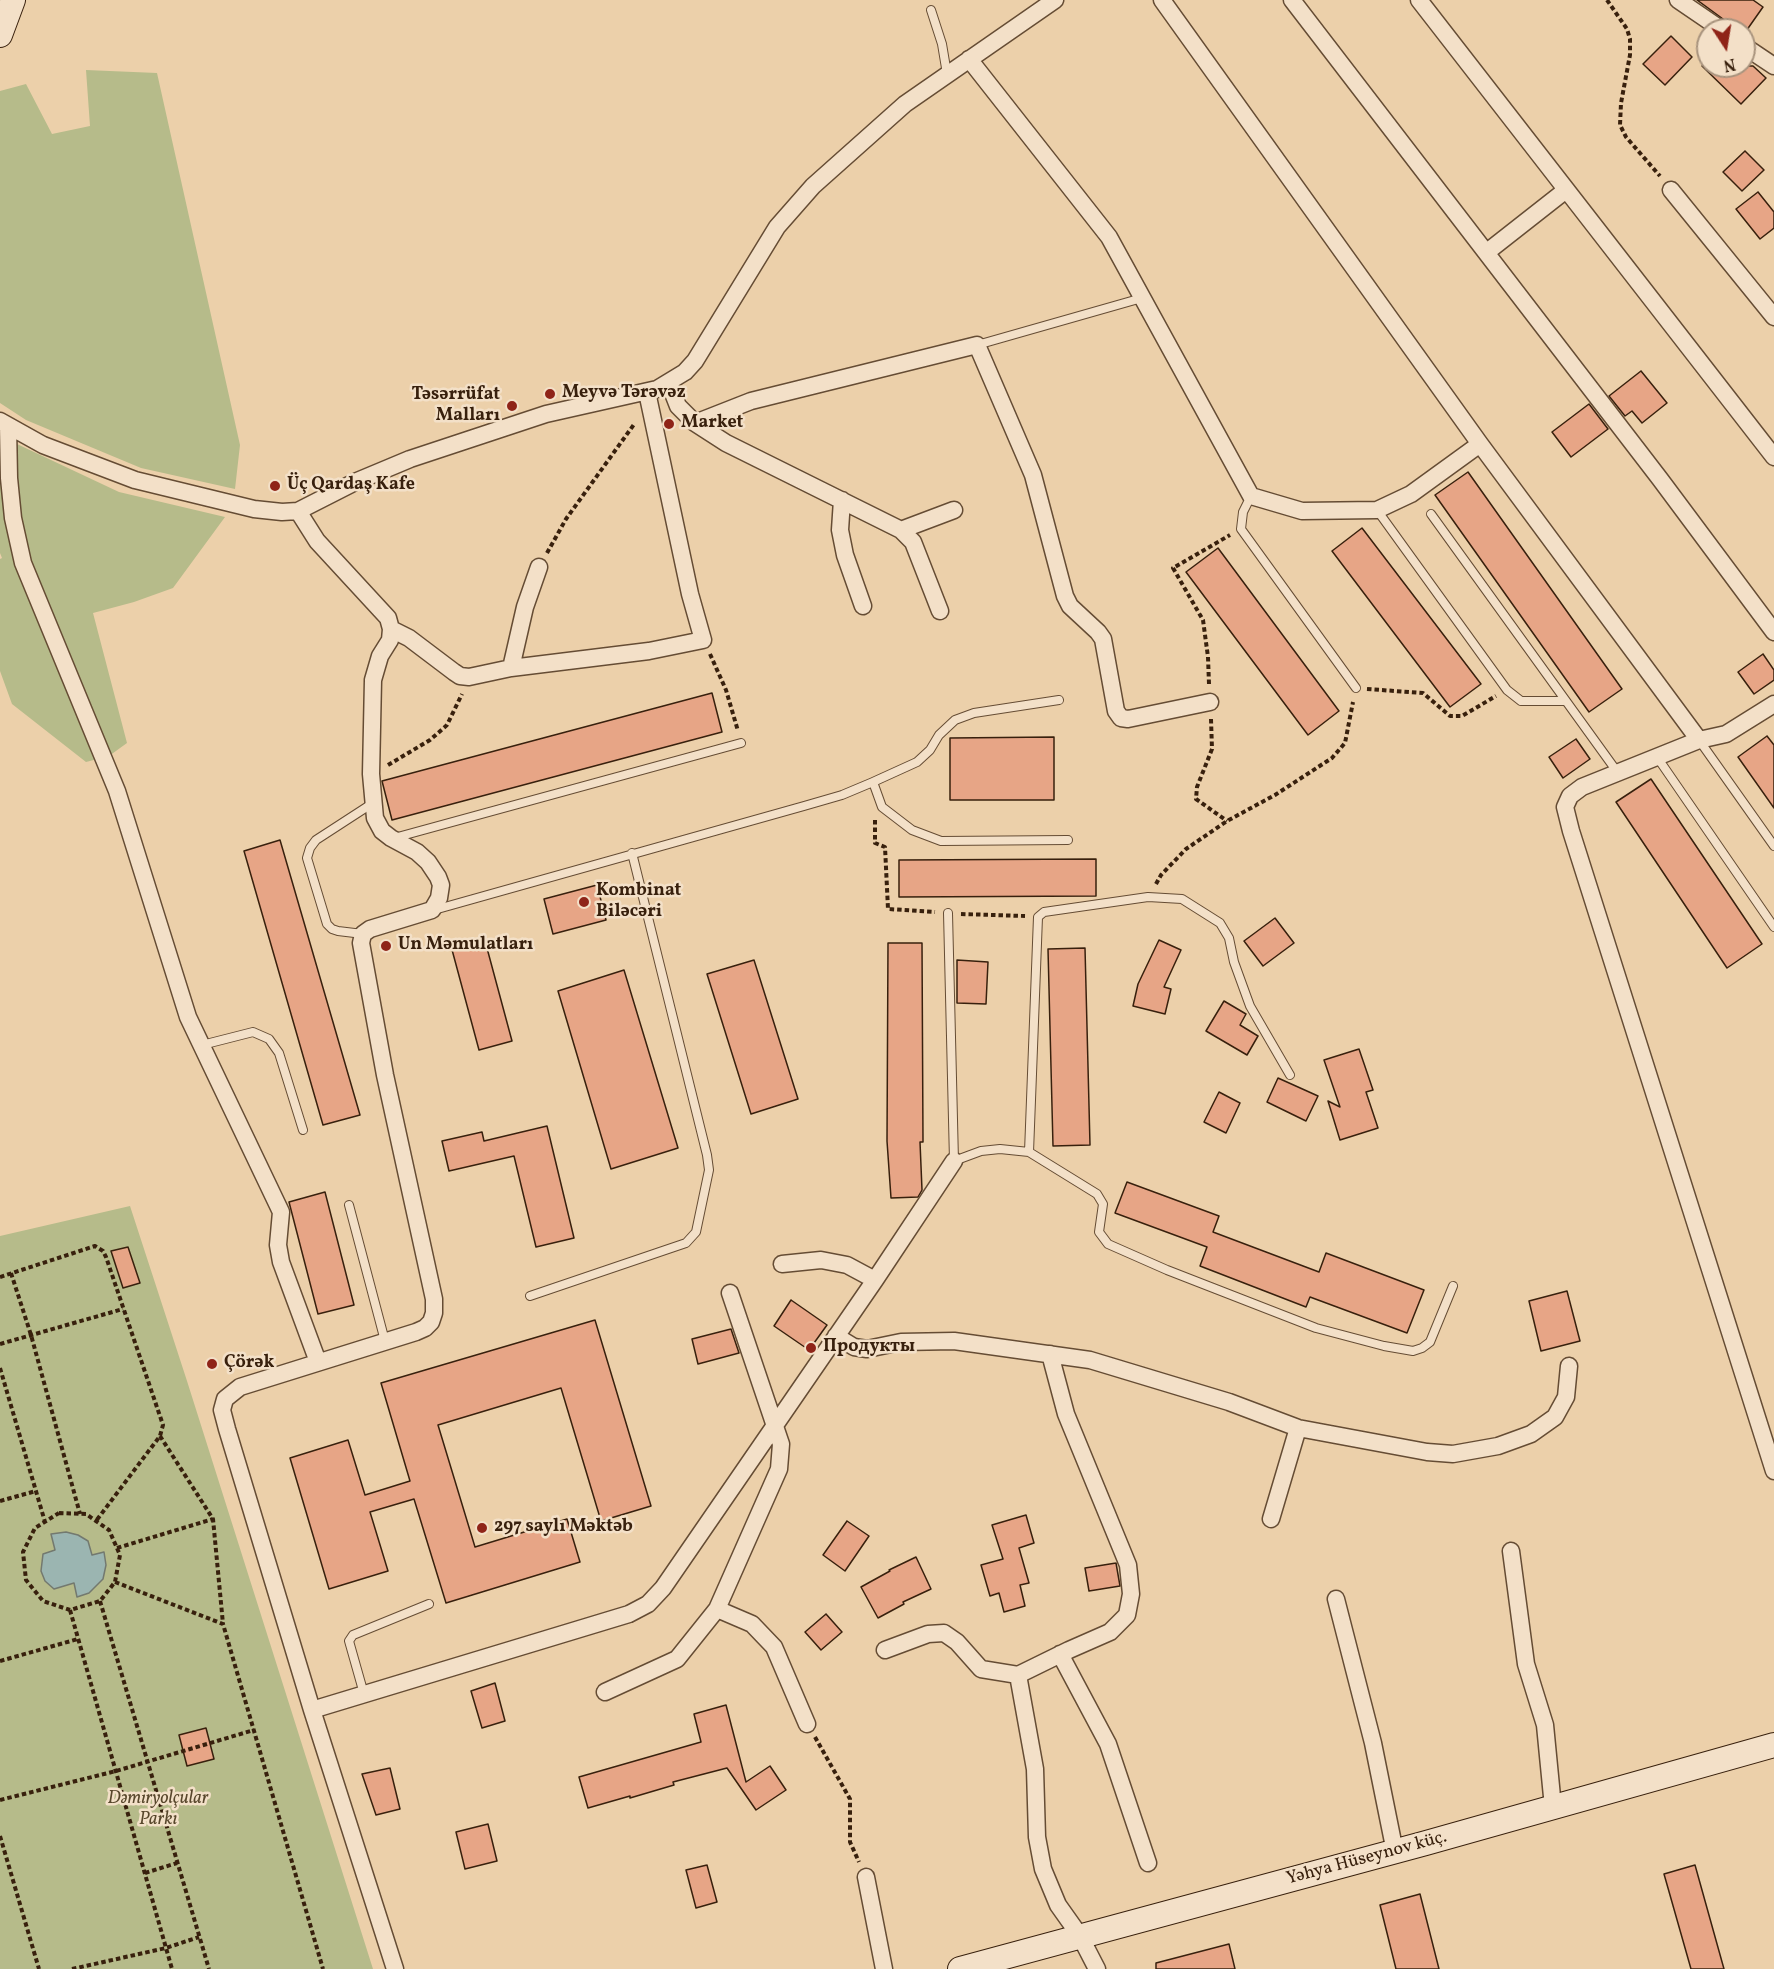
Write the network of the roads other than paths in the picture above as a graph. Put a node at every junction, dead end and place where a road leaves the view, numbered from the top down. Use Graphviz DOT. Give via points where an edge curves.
graph roads {
  1 [pos="13,0"];
  2 [pos="1054,0"];
  3 [pos="1162,0"];
  4 [pos="1292,0"];
  5 [pos="1419,0"];
  6 [pos="1678,0"];
  7 [pos="930,10"];
  8 [pos="1704,18"];
  9 [pos="0,35"];
  10 [pos="1756,54"];
  11 [pos="969,59"];
  12 [pos="1774,66"];
  13 [pos="947,74"];
  14 [pos="1566,190"];
  15 [pos="1671,190"];
  16 [pos="1487,252"];
  17 [pos="1142,298"];
  18 [pos="1774,317"];
  19 [pos="977,345"];
  20 [pos="669,383"];
  21 [pos="646,392"];
  22 [pos="695,423"];
  23 [pos="4,424"];
  24 [pos="1480,444"];
  25 [pos="1774,458"];
  26 [pos="1251,496"];
  27 [pos="842,500"];
  28 [pos="954,510"];
  29 [pos="1377,510"];
  30 [pos="298,511"];
  31 [pos="1431,514"];
  32 [pos="901,531"];
  33 [pos="539,567"];
  34 [pos="863,606"];
  35 [pos="940,611"];
  36 [pos="391,629"];
  37 [pos="1774,632"];
  38 [pos="511,668"];
  39 [pos="1356,688"];
  40 [pos="1059,700"];
  41 [pos="1565,701"];
  42 [pos="1210,702"];
  43 [pos="1774,704"];
  44 [pos="1699,740"];
  45 [pos="741,743"];
  46 [pos="1657,757"];
  47 [pos="1618,773"];
  48 [pos="873,782"];
  49 [pos="373,803"];
  50 [pos="391,838"];
  51 [pos="1068,840"];
  52 [pos="1774,846"];
  53 [pos="632,853"];
  54 [pos="432,910"];
  55 [pos="948,913"];
  56 [pos="1774,927"];
  57 [pos="363,934"];
  58 [pos="202,1045"];
  59 [pos="1290,1076"];
  60 [pos="303,1130"];
  61 [pos="1029,1152"];
  62 [pos="954,1161"];
  63 [pos="349,1205"];
  64 [pos="782,1264"];
  65 [pos="875,1280"];
  66 [pos="1453,1286"];
  67 [pos="730,1293"];
  68 [pos="530,1296"];
  69 [pos="836,1336"];
  70 [pos="385,1341"];
  71 [pos="1050,1354"];
  72 [pos="318,1362"];
  73 [pos="1569,1366"];
  74 [pos="774,1426"];
  75 [pos="1298,1428"];
  76 [pos="1774,1471"];
  77 [pos="1270,1519"];
  78 [pos="1510,1551"];
  79 [pos="1336,1599"];
  80 [pos="429,1604"];
  81 [pos="717,1609"];
  82 [pos="885,1650"];
  83 [pos="1060,1654"];
  84 [pos="1018,1675"];
  85 [pos="604,1692"];
  86 [pos="364,1694"];
  87 [pos="312,1710"];
  88 [pos="807,1724"];
  89 [pos="1774,1745"];
  90 [pos="1553,1807"];
  91 [pos="1395,1852"];
  92 [pos="1148,1863"];
  93 [pos="866,1877"];
  94 [pos="1080,1936"];
  95 [pos="395,1969"];
  96 [pos="884,1969"];
  97 [pos="960,1969"];
  98 [pos="1097,1969"];
  1 -- 9 [label="street"];
  2 -- 11 [label="street"];
  3 -- 24 [label="street"];
  4 -- 16 [label="street"];
  5 -- 14 [label="street"];
  6 -- 8 [label="street"];
  7 -- 13 [label="lane"];
  10 -- 12 [label="street"];
  11 -- 13 [label="street"];
  11 -- 17 [label="street" via="1109,237"];
  13 -- 20 [label="street" via="905,104 813,186 777,228 695,361"];
  14 -- 16 [label="street"];
  14 -- 25 [label="street"];
  15 -- 18 [label="street"];
  16 -- 37 [label="street"];
  17 -- 19 [label="lane"];
  17 -- 26 [label="street"];
  19 -- 22 [label="street" via="751,401"];
  19 -- 42 [label="street" via="1033,475 1065,596 1103,639 1116,711 1121,718 1128,719"];
  20 -- 21 [label="street"];
  20 -- 22 [label="street" via="678,406"];
  21 -- 30 [label="street" via="568,407 410,459"];
  21 -- 38 [label="street" via="690,594 704,640"];
  22 -- 27 [label="street" via="726,443"];
  23 -- 30 [label="street" via="42,445 135,480 254,510"];
  23 -- 58 [label="street" via="13,518 23,563 117,791 188,1017"];
  24 -- 29 [label="street" via="1411,494"];
  24 -- 44 [label="street"];
  26 -- 29 [label="street" via="1302,511"];
  26 -- 39 [label="lane" via="1243,512 1241,529"];
  27 -- 32 [label="street"];
  27 -- 34 [label="street" via="840,530 844,555"];
  28 -- 32 [label="street"];
  29 -- 41 [label="lane" via="1508,690 1521,701"];
  30 -- 36 [label="street" via="316,542 379,606"];
  31 -- 41 [label="lane"];
  32 -- 35 [label="street" via="913,542"];
  33 -- 38 [label="street"];
  36 -- 38 [label="street" via="460,676"];
  36 -- 49 [label="street" via="373,680"];
  40 -- 48 [label="lane" via="974,713 955,720 917,762"];
  41 -- 47 [label="lane"];
  43 -- 44 [label="street" via="1726,734"];
  44 -- 46 [label="street"];
  44 -- 52 [label="lane"];
  45 -- 50 [label="lane"];
  46 -- 47 [label="street"];
  46 -- 56 [label="lane"];
  47 -- 76 [label="street" via="1582,787 1570,796 1565,807"];
  48 -- 51 [label="lane" via="882,807 912,830 941,841"];
  48 -- 53 [label="lane" via="842,795"];
  49 -- 50 [label="street" via="375,818"];
  49 -- 57 [label="lane" via="316,840 307,858 327,924 332,929"];
  50 -- 54 [label="street" via="417,852 438,876 439,898"];
  53 -- 54 [label="lane"];
  53 -- 68 [label="lane" via="708,1155 709,1170 696,1232 686,1243"];
  54 -- 57 [label="street" via="380,924"];
  55 -- 62 [label="lane"];
  57 -- 70 [label="street" via="362,954 385,1075 434,1299 434,1313 425,1328"];
  58 -- 60 [label="lane" via="253,1032 269,1038 279,1053"];
  58 -- 72 [label="street" via="281,1212 281,1262"];
  59 -- 61 [label="lane" via="1250,1006 1229,938 1220,923 1182,899 1148,897 1044,912 1038,917"];
  61 -- 62 [label="lane" via="981,1151"];
  61 -- 66 [label="lane" via="1097,1194 1103,1204 1099,1232 1108,1244 1316,1328 1413,1351 1430,1342"];
  62 -- 65 [label="street"];
  63 -- 70 [label="lane"];
  64 -- 65 [label="street" via="821,1260 847,1265"];
  65 -- 69 [label="street"];
  67 -- 74 [label="street"];
  69 -- 71 [label="street" via="854,1347 867,1349 901,1342 954,1341"];
  69 -- 74 [label="street"];
  70 -- 72 [label="street"];
  71 -- 75 [label="street" via="1090,1360 1153,1378"];
  71 -- 83 [label="street" via="1066,1414 1128,1565 1131,1594 1127,1615 1110,1632"];
  72 -- 87 [label="street" via="240,1387 225,1399 222,1410"];
  73 -- 75 [label="street" via="1566,1397 1555,1417 1531,1434 1498,1446 1453,1454 1427,1452"];
  74 -- 81 [label="street" via="780,1444 779,1469"];
  74 -- 86 [label="street" via="648,1604 629,1614"];
  75 -- 77 [label="street"];
  78 -- 90 [label="street" via="1526,1664 1545,1725"];
  79 -- 91 [label="street" via="1373,1743"];
  80 -- 86 [label="lane" via="353,1635 349,1641"];
  81 -- 85 [label="street" via="677,1659"];
  81 -- 88 [label="street" via="752,1624 774,1647"];
  82 -- 84 [label="street" via="928,1634 944,1633 981,1669"];
  83 -- 84 [label="street"];
  83 -- 92 [label="street" via="1108,1744"];
  84 -- 94 [label="street" via="1035,1769 1037,1837 1043,1869 1058,1905"];
  86 -- 87 [label="street"];
  87 -- 95 [label="street"];
  89 -- 90 [label="street, Yəhya Hüseynov küç."];
  90 -- 91 [label="street, Yəhya Hüseynov küç."];
  91 -- 94 [label="street, Yəhya Hüseynov küç."];
  93 -- 96 [label="street"];
  94 -- 97 [label="street, Yəhya Hüseynov küç."];
  94 -- 98 [label="street"];
}
